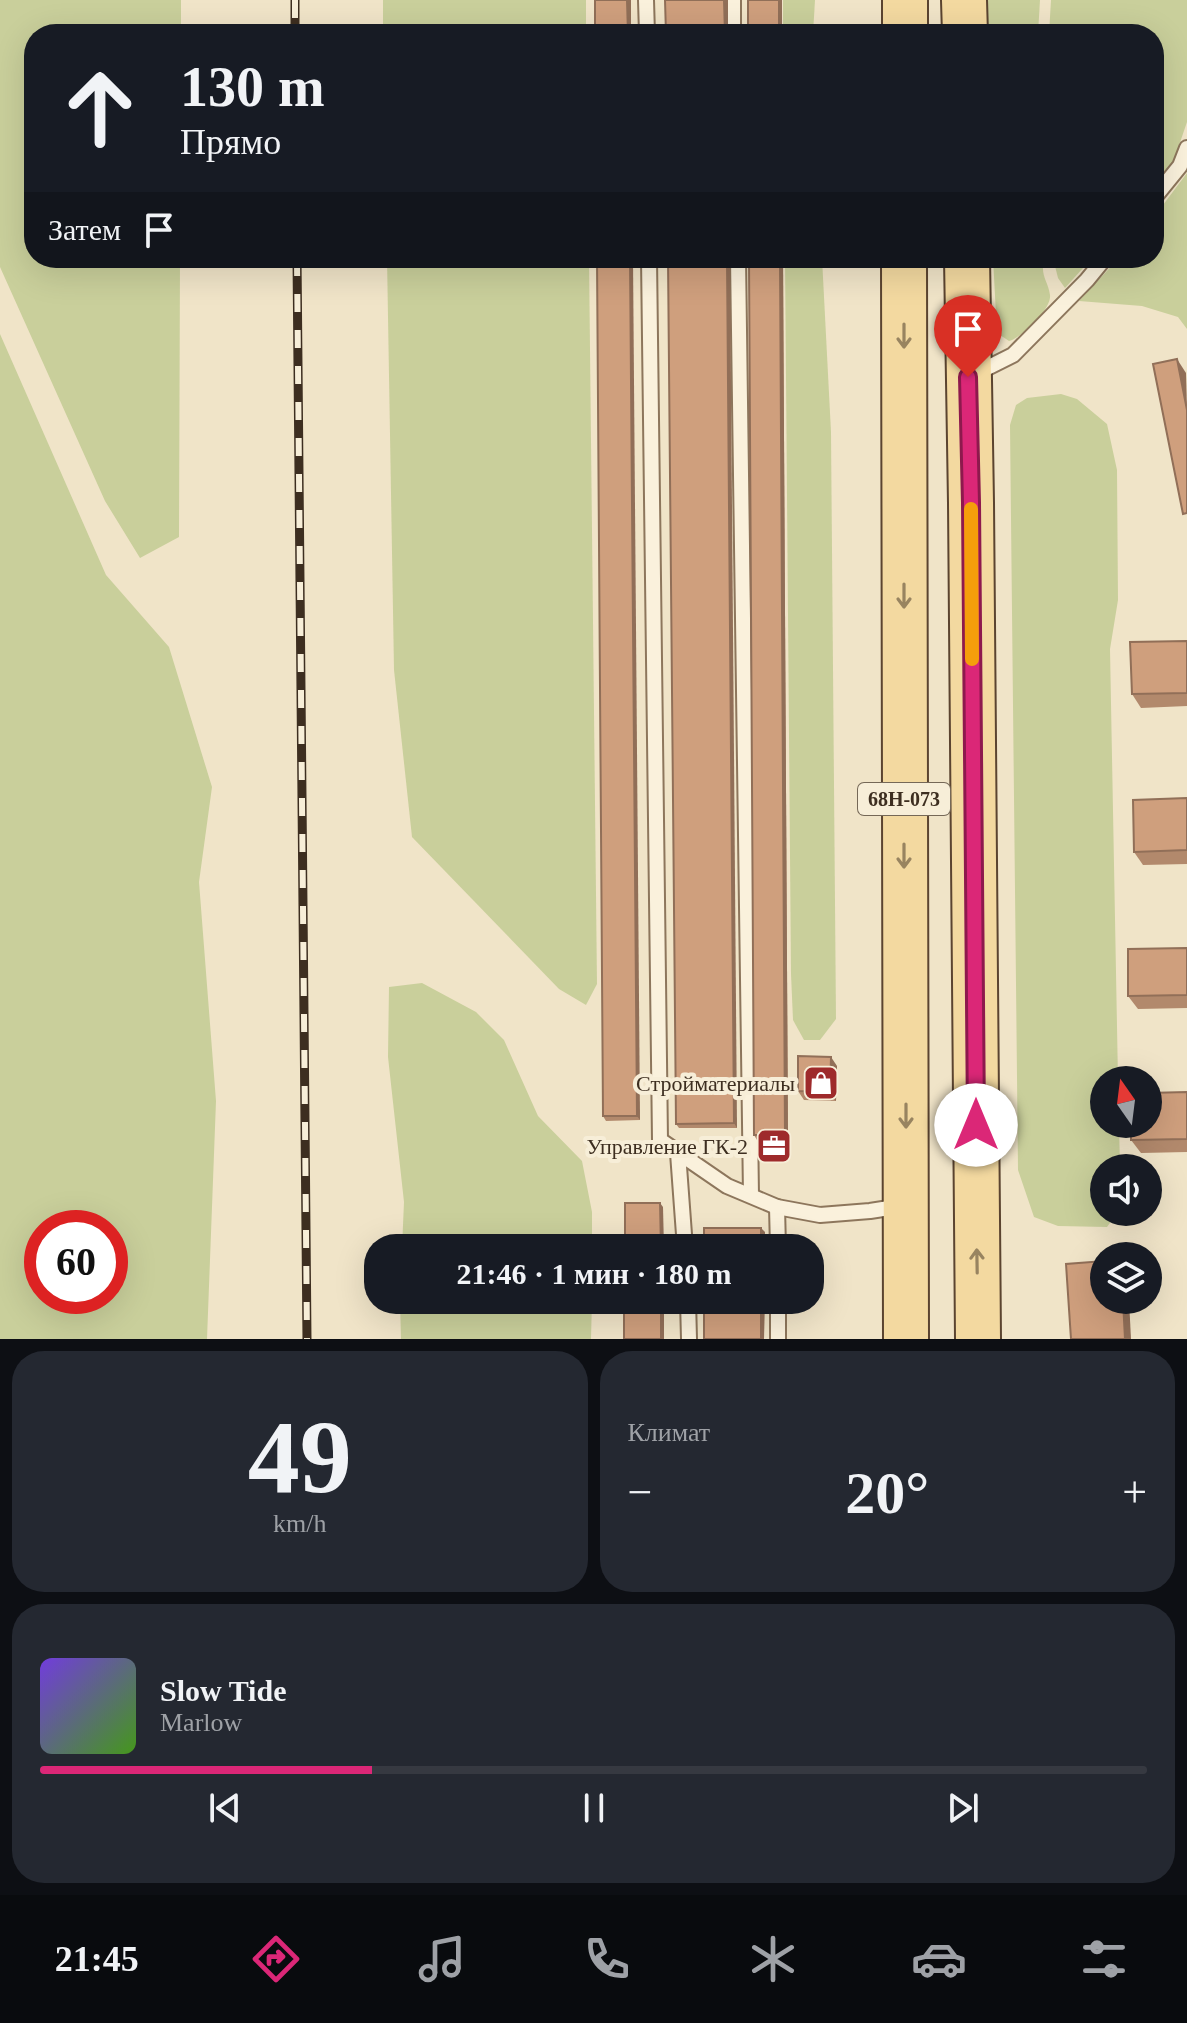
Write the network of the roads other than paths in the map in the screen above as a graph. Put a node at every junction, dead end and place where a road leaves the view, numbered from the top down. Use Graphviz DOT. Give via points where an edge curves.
graph roads {
  1 [pos="646,0"];
  2 [pos="733,0"];
  3 [pos="905,0"];
  4 [pos="964,0"];
  5 [pos="647,24"];
  6 [pos="733,24"];
  7 [pos="905,24"];
  8 [pos="965,24"];
  9 [pos="1187,148"];
  10 [pos="1164,186"];
  11 [pos="649,268"];
  12 [pos="738,268"];
  13 [pos="904,268"];
  14 [pos="967,268"];
  15 [pos="1097,268"];
  16 [pos="968,377"];
  17 [pos="678,1153"];
  18 [pos="751,1195"];
  19 [pos="906,1205"];
  20 [pos="777,1207"];
  21 [pos="684,1234"];
  22 [pos="778,1234"];
  23 [pos="688,1314"];
  24 [pos="778,1314"];
  25 [pos="689,1339"];
  26 [pos="778,1339"];
  27 [pos="906,1339"];
  28 [pos="978,1339"];
  1 -- 5 [label="lane"];
  2 -- 6 [label="lane"];
  3 -- 7 [label="main road"];
  4 -- 8 [label="main road"];
  9 -- 10 [label="lane"];
  11 -- 17 [label="lane" via="660,1140"];
  12 -- 18 [label="lane"];
  13 -- 19 [label="main road, 68Н-073, one-way"];
  14 -- 16 [label="main road, 68Н-073"];
  15 -- 16 [label="lane" via="1013,355"];
  28 -- 16 [label="main road, 68Н-073, one-way"];
  17 -- 18 [label="lane" via="727,1186"];
  17 -- 21 [label="lane"];
  18 -- 20 [label="lane"];
  19 -- 20 [label="lane" via="820,1215"];
  19 -- 27 [label="main road, 68Н-073"];
  20 -- 22 [label="lane"];
  23 -- 25 [label="lane"];
  24 -- 26 [label="lane"];
}
